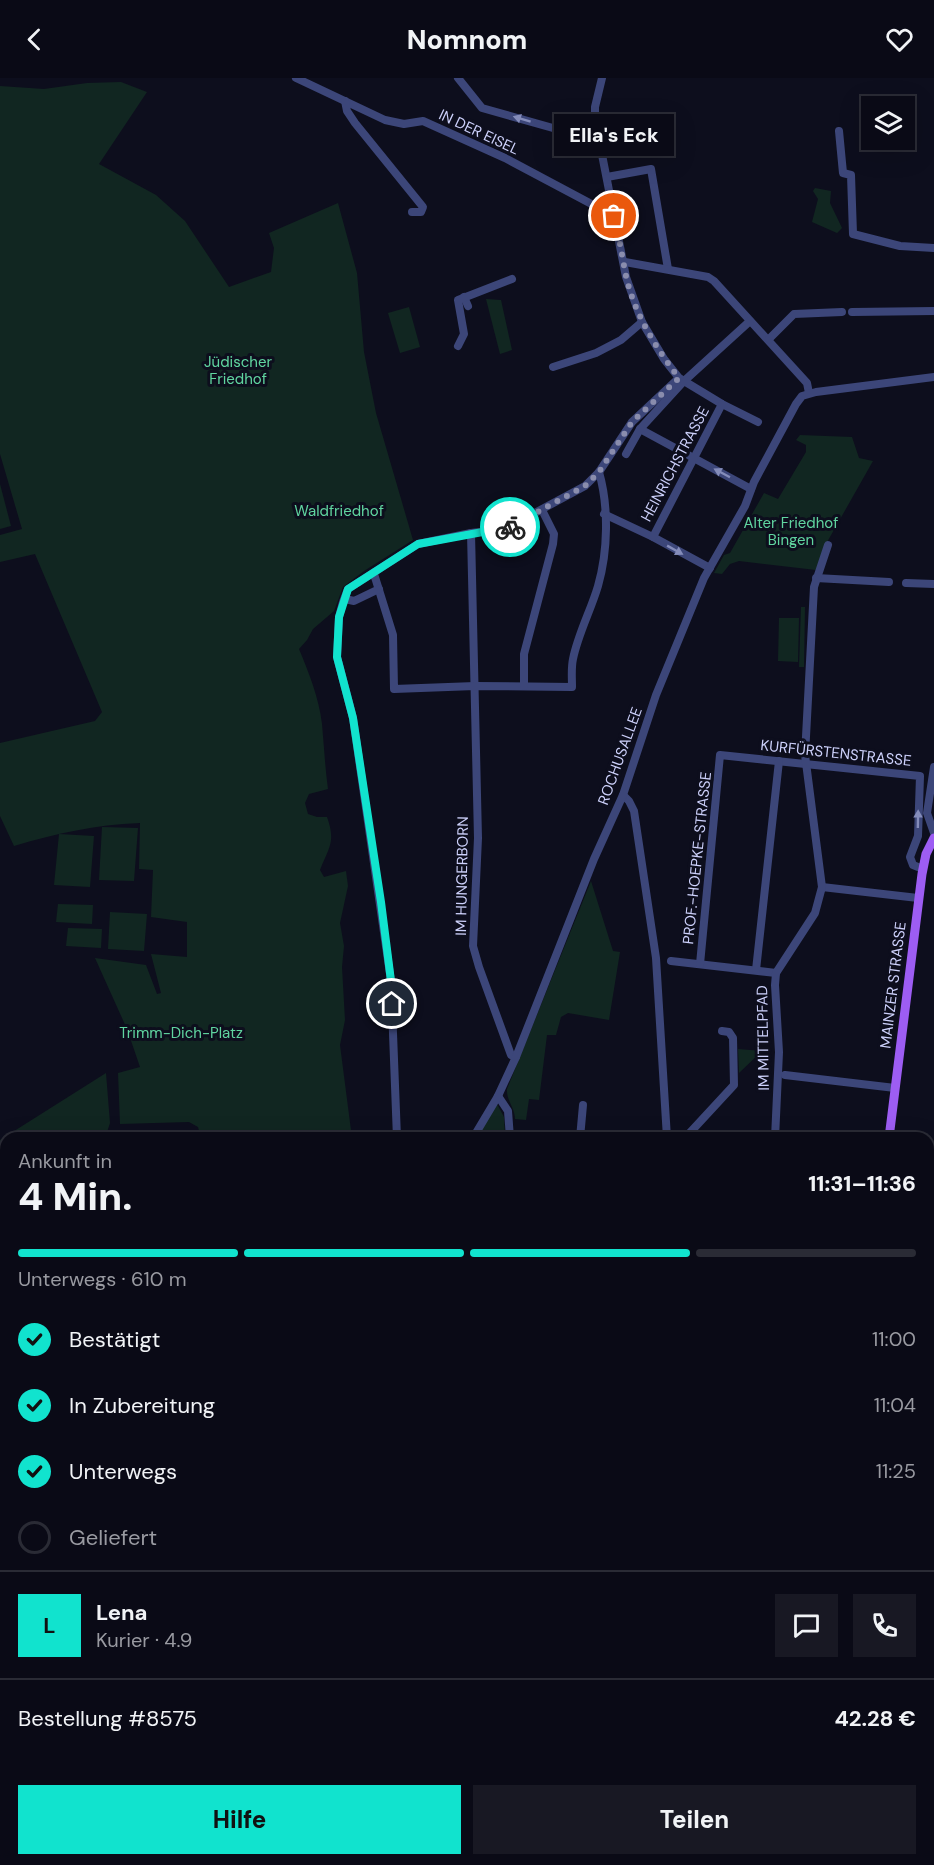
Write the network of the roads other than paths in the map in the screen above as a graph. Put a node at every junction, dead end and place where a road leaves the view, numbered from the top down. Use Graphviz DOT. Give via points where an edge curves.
graph roads {
  1 [pos="296,78"];
  2 [pos="458,78"];
  3 [pos="600,78"];
  4 [pos="345,101"];
  5 [pos="839,131"];
  6 [pos="599,135"];
  7 [pos="607,177"];
  8 [pos="613,211"];
  9 [pos="412,212"];
  10 [pos="934,248"];
  11 [pos="625,262"];
  12 [pos="668,269"];
  13 [pos="512,279"];
  14 [pos="464,297"];
  15 [pos="468,306"];
  16 [pos="934,311"];
  17 [pos="842,312"];
  18 [pos="852,312"];
  19 [pos="750,321"];
  20 [pos="642,322"];
  21 [pos="768,339"];
  22 [pos="458,346"];
  23 [pos="553,368"];
  24 [pos="934,377"];
  25 [pos="681,380"];
  26 [pos="809,393"];
  27 [pos="722,404"];
  28 [pos="758,422"];
  29 [pos="640,429"];
  30 [pos="626,454"];
  31 [pos="694,458"];
  32 [pos="599,472"];
  33 [pos="751,489"];
  34 [pos="542,510"];
  35 [pos="604,514"];
  36 [pos="471,533"];
  37 [pos="652,537"];
  38 [pos="828,544"];
  39 [pos="710,568"];
  40 [pos="374,574"];
  41 [pos="816,578"];
  42 [pos="889,582"];
  43 [pos="906,583"];
  44 [pos="934,584"];
  45 [pos="379,589"];
  46 [pos="345,599"];
  47 [pos="475,686"];
  48 [pos="524,686"];
  49 [pos="720,755"];
  50 [pos="779,761"];
  51 [pos="805,764"];
  52 [pos="934,768"];
  53 [pos="623,795"];
  54 [pos="931,795"];
  55 [pos="934,812"];
  56 [pos="934,832"];
  57 [pos="934,838"];
  58 [pos="922,869"];
  59 [pos="822,887"];
  60 [pos="918,898"];
  61 [pos="671,961"];
  62 [pos="700,964"];
  63 [pos="756,970"];
  64 [pos="776,973"];
  65 [pos="722,1031"];
  66 [pos="516,1056"];
  67 [pos="784,1075"];
  68 [pos="895,1089"];
  69 [pos="498,1096"];
  70 [pos="583,1105"];
  71 [pos="397,1132"];
  72 [pos="477,1132"];
  73 [pos="510,1132"];
  74 [pos="581,1132"];
  75 [pos="667,1132"];
  76 [pos="691,1132"];
  77 [pos="775,1132"];
  78 [pos="890,1132"];
  1 -- 4 [label="street, IN DER EISEL"];
  6 -- 2 [label="street, one-way" via="585,137 482,108"];
  3 -- 6 [label="street" via="595,107"];
  4 -- 8 [label="street, IN DER EISEL" via="385,120 404,124 423,121 505,158 599,208"];
  4 -- 9 [label="street" via="347,111 381,158 423,207 421,212"];
  5 -- 10 [label="street" via="843,173 851,175 853,234 900,246"];
  6 -- 7 [label="street"];
  7 -- 8 [label="street"];
  7 -- 12 [label="street" via="651,169"];
  8 -- 11 [label="street"];
  11 -- 12 [label="street"];
  11 -- 20 [label="street" via="626,277"];
  12 -- 19 [label="street" via="708,277"];
  13 -- 14 [label="street"];
  14 -- 15 [label="street"];
  14 -- 22 [label="street" via="458,300 465,334"];
  16 -- 18 [label="street"];
  17 -- 21 [label="street" via="795,314"];
  19 -- 21 [label="street"];
  19 -- 25 [label="street"];
  20 -- 23 [label="street" via="621,340 596,353"];
  20 -- 25 [label="street"];
  21 -- 26 [label="street" via="807,383"];
  24 -- 26 [label="street"];
  25 -- 27 [label="street"];
  25 -- 29 [label="street"];
  25 -- 32 [label="street" via="632,422"];
  26 -- 33 [label="street, ROCHUSALLEE" via="796,404"];
  27 -- 28 [label="street"];
  27 -- 31 [label="street, HEINRICHSTRASSE"];
  29 -- 30 [label="street"];
  29 -- 31 [label="street"];
  33 -- 31 [label="street, one-way"];
  31 -- 37 [label="street, HEINRICHSTRASSE"];
  32 -- 34 [label="street" via="585,486"];
  32 -- 35 [label="street"];
  33 -- 39 [label="street, ROCHUSALLEE" via="746,506"];
  34 -- 36 [label="street" via="506,529"];
  34 -- 48 [label="street" via="554,534 554,544 524,654"];
  35 -- 37 [label="street"];
  35 -- 48 [label="street" via="604,559 572,660 572,687"];
  36 -- 40 [label="street" via="418,544"];
  36 -- 47 [label="street, IM HUNGERBORN"];
  37 -- 39 [label="street, one-way"];
  38 -- 41 [label="street"];
  39 -- 53 [label="street, ROCHUSALLEE" via="656,695"];
  40 -- 45 [label="street"];
  40 -- 46 [label="street" via="348,589"];
  41 -- 42 [label="street"];
  41 -- 51 [label="street"];
  43 -- 44 [label="street"];
  45 -- 46 [label="street" via="354,601"];
  45 -- 47 [label="street" via="393,635 394,689"];
  46 -- 71 [label="street" via="339,617 337,657 353,718 391,981"];
  47 -- 48 [label="street"];
  47 -- 66 [label="street, IM HUNGERBORN" via="478,838 473,946 511,1055"];
  49 -- 50 [label="street, KURFÜRSTENSTRASSE"];
  49 -- 62 [label="street, PROF.-HOEPKE-STRASSE"];
  50 -- 51 [label="street, KURFÜRSTENSTRASSE"];
  50 -- 63 [label="street"];
  58 -- 51 [label="street, KURFÜRSTENSTRASSE, one-way" via="913,865 910,857 918,836 920,776"];
  51 -- 59 [label="street"];
  52 -- 54 [label="street"];
  53 -- 66 [label="street, ROCHUSALLEE"];
  53 -- 75 [label="street" via="634,811 656,958"];
  54 -- 55 [label="street"];
  54 -- 56 [label="street" via="927,813"];
  57 -- 58 [label="main road, MAINZER STRASSE"];
  58 -- 60 [label="main road, MAINZER STRASSE"];
  59 -- 60 [label="street"];
  59 -- 64 [label="street" via="815,913"];
  60 -- 68 [label="main road, MAINZER STRASSE"];
  61 -- 62 [label="street"];
  62 -- 63 [label="street"];
  63 -- 64 [label="street"];
  64 -- 77 [label="street, IM MITTELPFAD" via="779,1056"];
  65 -- 76 [label="street" via="733,1038 734,1085"];
  66 -- 69 [label="street, ROCHUSALLEE"];
  67 -- 68 [label="street"];
  68 -- 78 [label="main road, MAINZER STRASSE"];
  69 -- 72 [label="street, ROCHUSALLEE"];
  69 -- 73 [label="street" via="508,1111"];
  70 -- 74 [label="street"];
}
